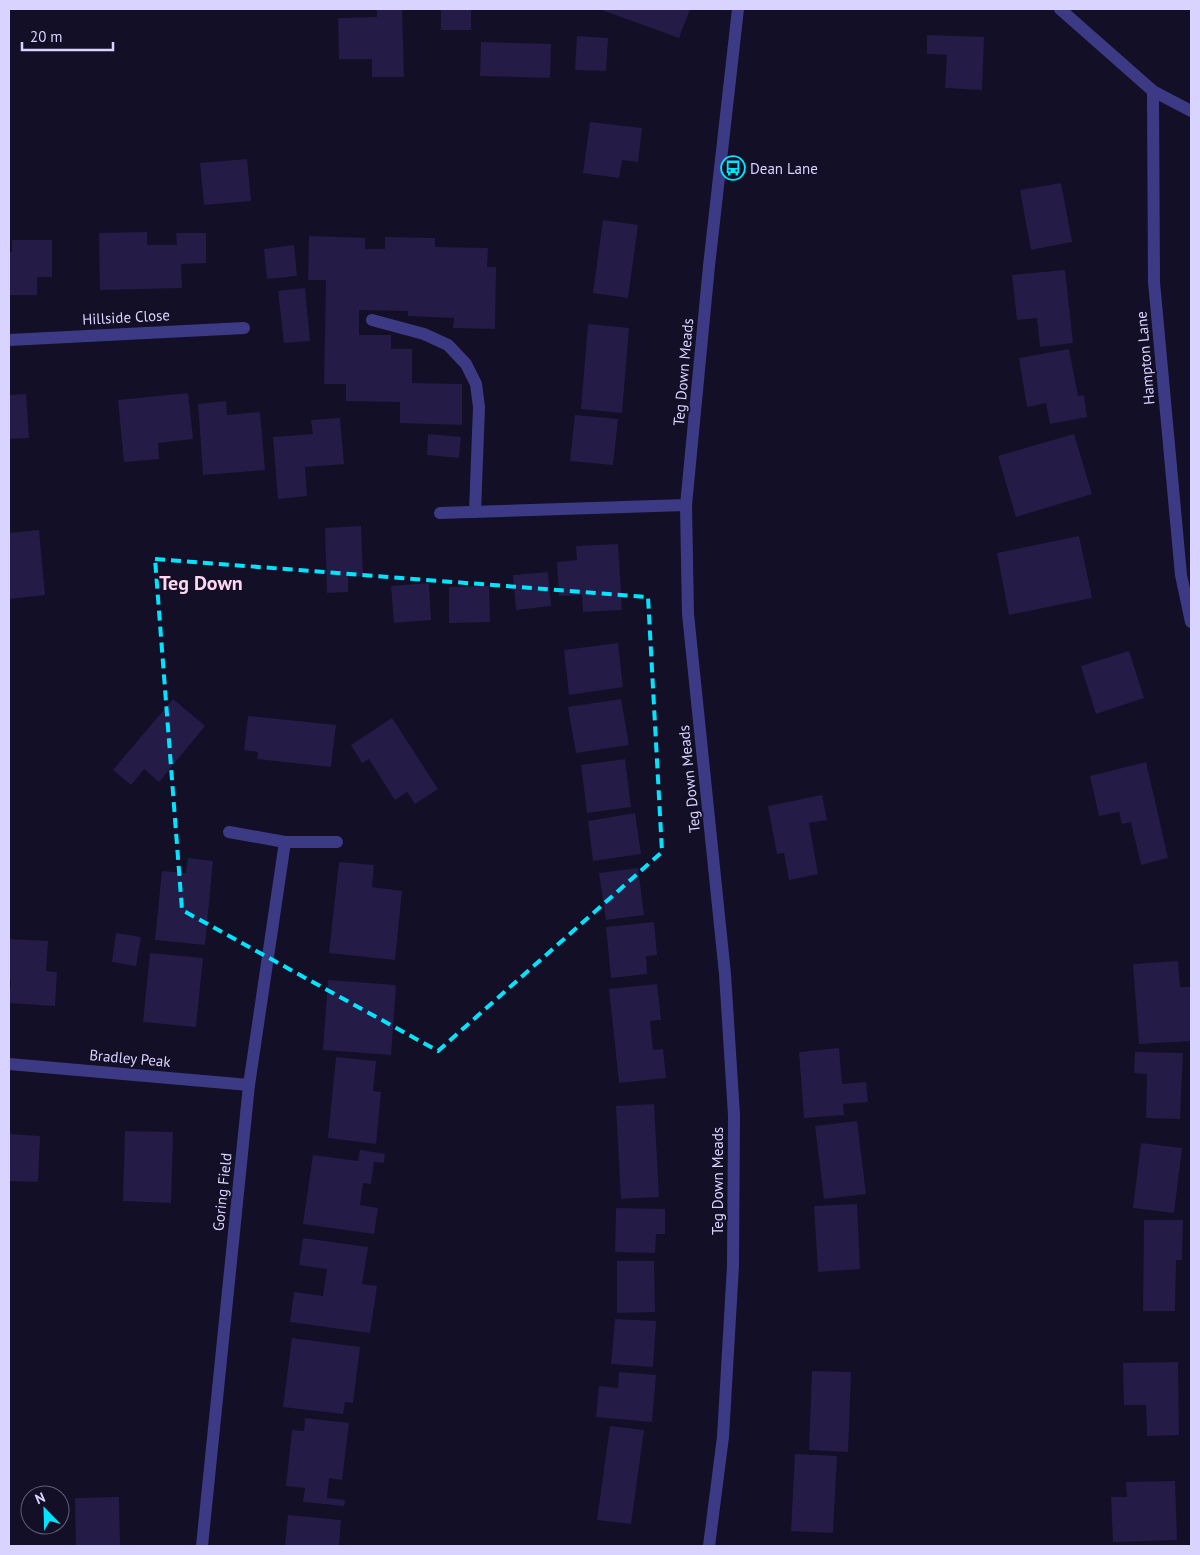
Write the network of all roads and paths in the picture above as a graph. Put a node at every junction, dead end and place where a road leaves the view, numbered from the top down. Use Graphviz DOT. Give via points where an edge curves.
graph roads {
  1 [pos="738,9"];
  2 [pos="1060,9"];
  3 [pos="1153,90"];
  4 [pos="1191,111"];
  5 [pos="372,320"];
  6 [pos="244,328"];
  7 [pos="9,340"];
  8 [pos="686,505"];
  9 [pos="475,512"];
  10 [pos="440,513"];
  11 [pos="1191,622"];
  12 [pos="229,832"];
  13 [pos="285,842"];
  14 [pos="337,842"];
  15 [pos="9,1064"];
  16 [pos="249,1085"];
  17 [pos="202,1546"];
  18 [pos="709,1546"];
  1 -- 8 [label="street, Teg Down Meads"];
  2 -- 3 [label="street"];
  3 -- 4 [label="street"];
  3 -- 11 [label="street, Hampton Lane" via="1154,282 1181,576"];
  5 -- 9 [label="street" via="424,334 448,345 466,364 476,384 479,407"];
  6 -- 7 [label="street, Hillside Close"];
  8 -- 9 [label="street"];
  8 -- 18 [label="street, Teg Down Meads" via="688,614 725,974 734,1115 732,1285 723,1437"];
  9 -- 10 [label="street"];
  12 -- 13 [label="street"];
  13 -- 14 [label="street"];
  13 -- 16 [label="street, Goring Field"];
  15 -- 16 [label="street, Bradley Peak"];
  16 -- 17 [label="street, Goring Field"];
}
